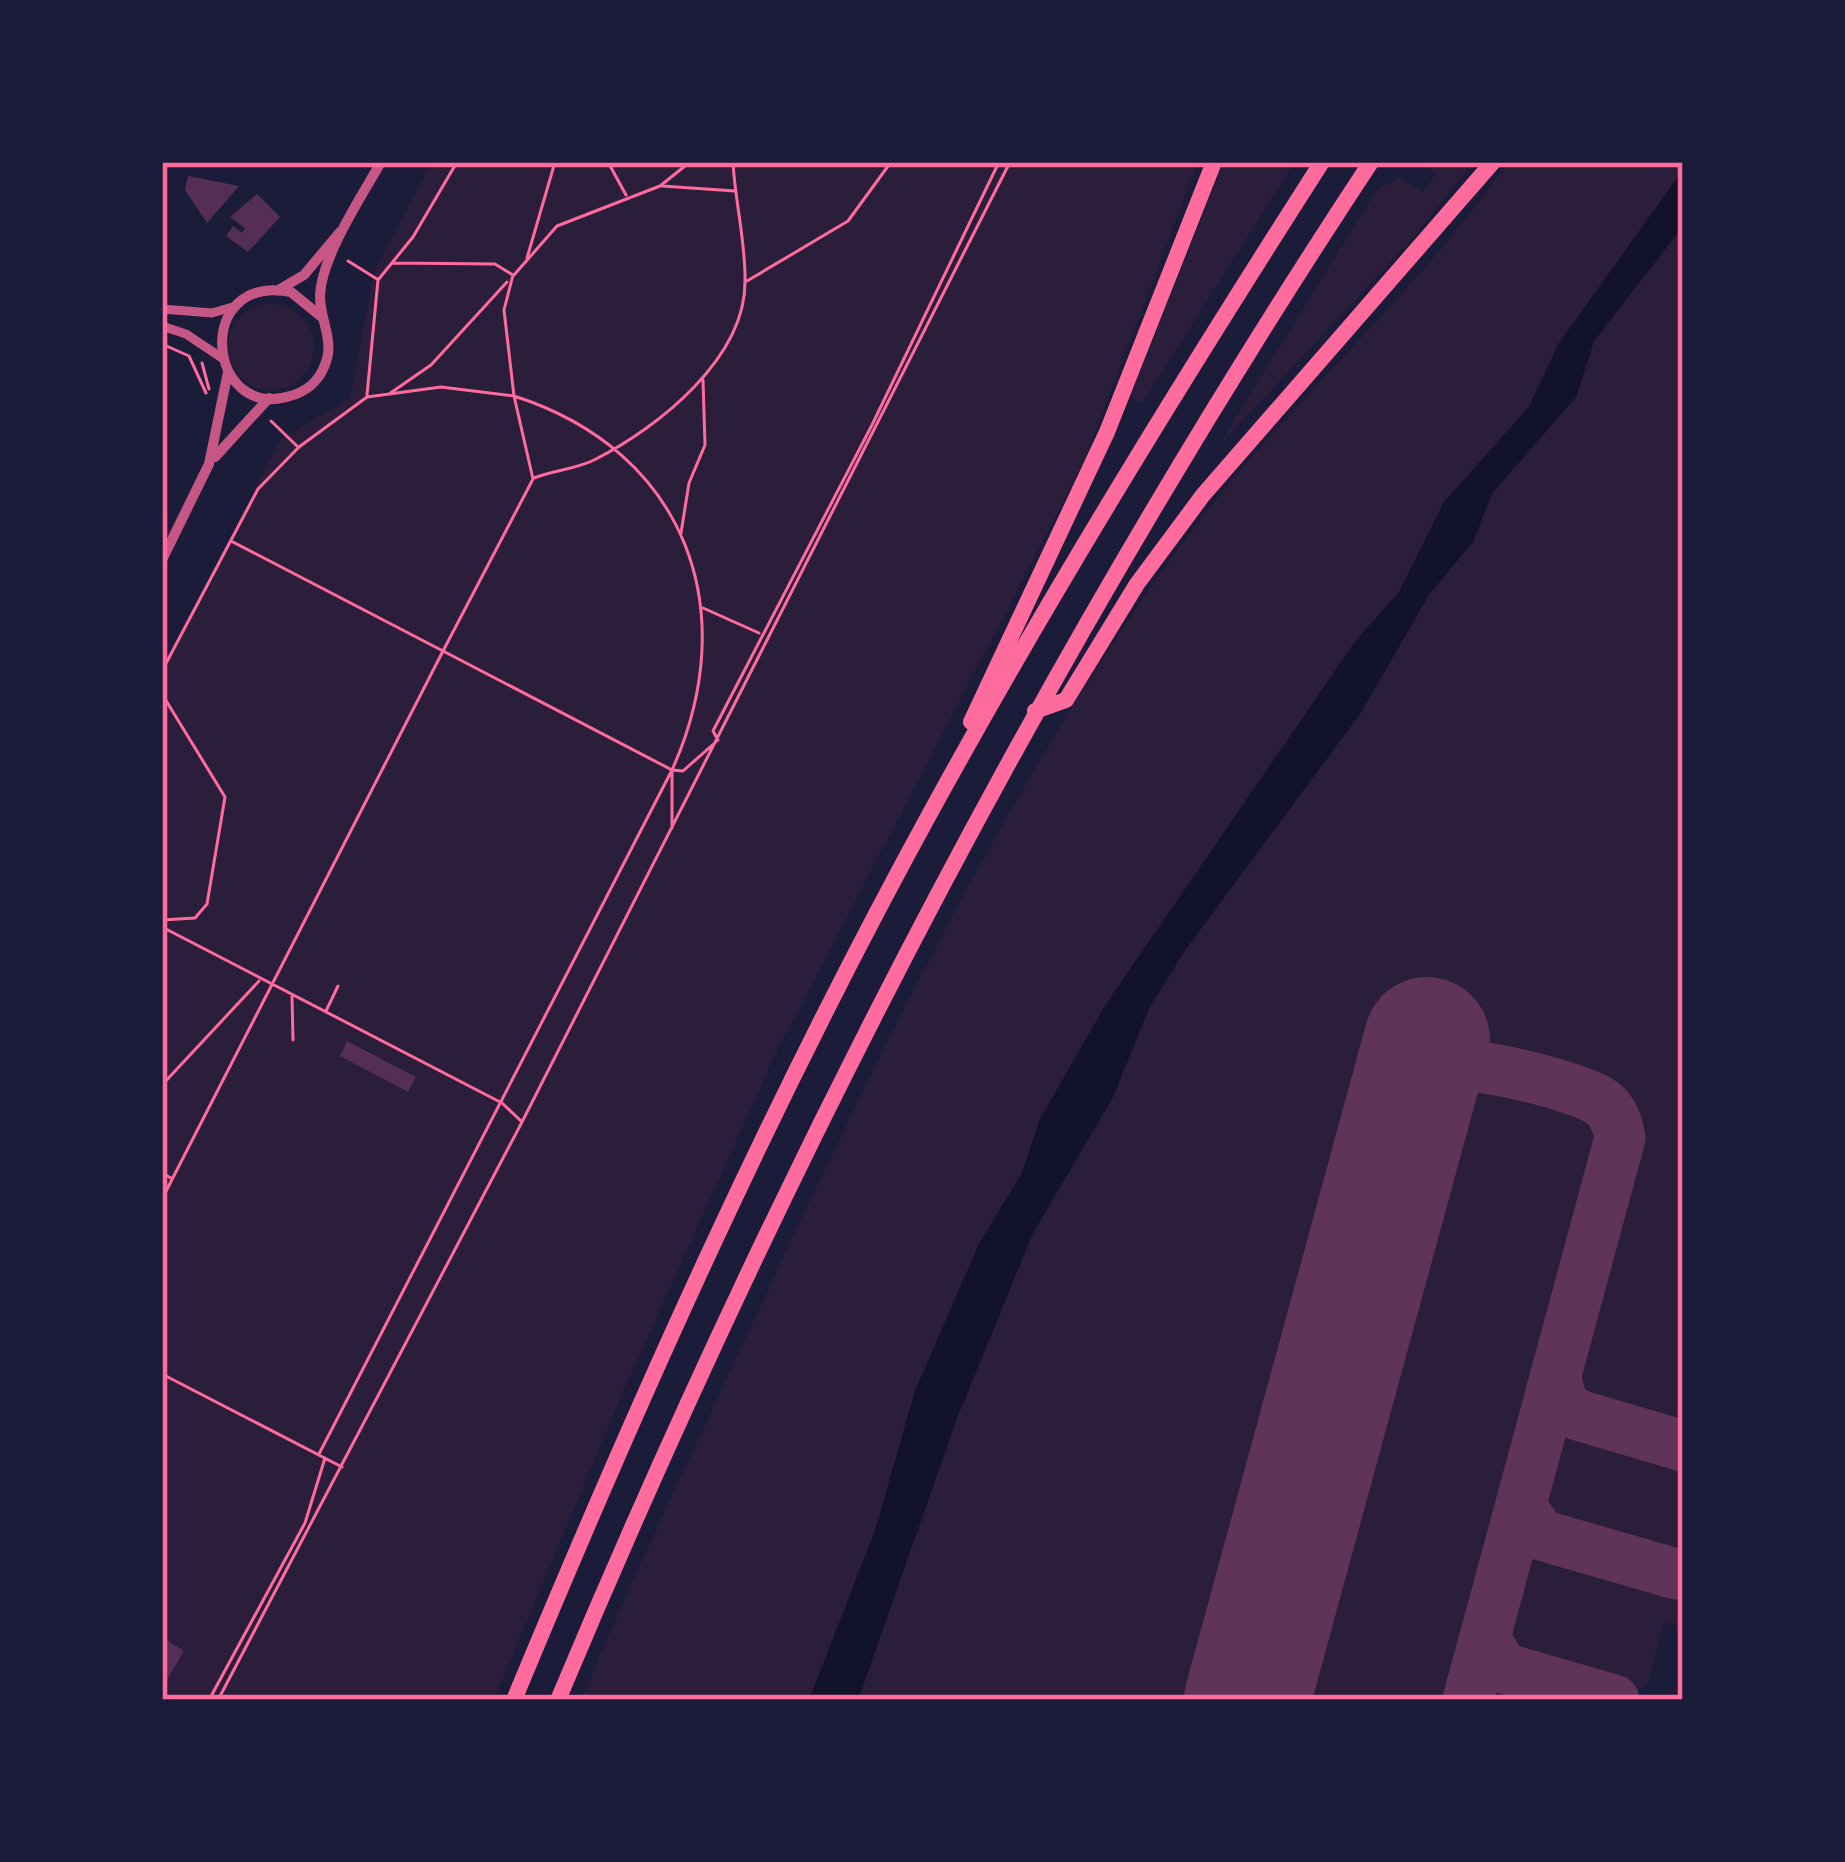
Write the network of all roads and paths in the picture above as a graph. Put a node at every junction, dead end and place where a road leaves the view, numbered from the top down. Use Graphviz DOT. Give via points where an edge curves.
graph roads {
  1 [pos="381,162"];
  2 [pos="457,162"];
  3 [pos="555,162"];
  4 [pos="608,162"];
  5 [pos="690,162"];
  6 [pos="733,162"];
  7 [pos="892,162"];
  8 [pos="999,162"];
  9 [pos="1010,162"];
  10 [pos="1214,162"];
  11 [pos="1322,162"];
  12 [pos="1371,162"];
  13 [pos="1493,162"];
  14 [pos="660,186"];
  15 [pos="735,191"];
  16 [pos="627,196"];
  17 [pos="346,225"];
  18 [pos="526,259"];
  19 [pos="349,261"];
  20 [pos="392,263"];
  21 [pos="513,275"];
  22 [pos="378,280"];
  23 [pos="746,282"];
  24 [pos="280,290"];
  25 [pos="236,306"];
  26 [pos="162,309"];
  27 [pos="323,318"];
  28 [pos="162,326"];
  29 [pos="162,341"];
  30 [pos="222,358"];
  31 [pos="228,372"];
  32 [pos="703,378"];
  33 [pos="387,395"];
  34 [pos="514,396"];
  35 [pos="367,397"];
  36 [pos="269,398"];
  37 [pos="211,400"];
  38 [pos="254,422"];
  39 [pos="298,447"];
  40 [pos="615,447"];
  41 [pos="209,464"];
  42 [pos="532,479"];
  43 [pos="681,533"];
  44 [pos="231,542"];
  45 [pos="162,560"];
  46 [pos="702,608"];
  47 [pos="761,633"];
  48 [pos="443,651"];
  49 [pos="162,670"];
  50 [pos="162,694"];
  51 [pos="1035,711"];
  52 [pos="718,740"];
  53 [pos="672,770"];
  54 [pos="932,809"];
  55 [pos="672,830"];
  56 [pos="162,920"];
  57 [pos="162,927"];
  58 [pos="261,980"];
  59 [pos="273,986"];
  60 [pos="338,986"];
  61 [pos="292,996"];
  62 [pos="325,1012"];
  63 [pos="293,1040"];
  64 [pos="162,1085"];
  65 [pos="502,1102"];
  66 [pos="522,1122"];
  67 [pos="162,1173"];
  68 [pos="173,1178"];
  69 [pos="162,1199"];
  70 [pos="162,1375"];
  71 [pos="322,1456"];
  72 [pos="342,1468"];
  73 [pos="162,1636"];
  74 [pos="162,1648"];
  75 [pos="208,1700"];
  76 [pos="218,1700"];
  77 [pos="514,1700"];
  78 [pos="558,1700"];
  1 -- 17 [label="street"];
  2 -- 20 [label="path"];
  3 -- 18 [label="path"];
  4 -- 16 [label="path"];
  5 -- 14 [label="path"];
  6 -- 15 [label="path"];
  7 -- 23 [label="path" via="848,220"];
  8 -- 47 [label="path"];
  9 -- 52 [label="path"];
  10 -- 54 [label="highway" via="1107,432"];
  11 -- 54 [label="highway" via="1172,399"];
  12 -- 51 [label="highway" via="1204,421"];
  13 -- 51 [label="highway" via="1203,495 1066,700"];
  14 -- 15 [label="path"];
  14 -- 16 [label="path"];
  15 -- 23 [label="path"];
  16 -- 18 [label="path" via="557,226"];
  17 -- 24 [label="street" via="304,275"];
  17 -- 27 [label="street" via="322,287"];
  18 -- 21 [label="path"];
  19 -- 22 [label="path"];
  20 -- 21 [label="path" via="495,264"];
  20 -- 22 [label="path"];
  21 -- 33 [label="path" via="431,365"];
  21 -- 34 [label="path" via="504,310"];
  22 -- 35 [label="path"];
  23 -- 32 [label="path" via="733,342"];
  24 -- 25 [label="street"];
  24 -- 27 [label="street"];
  25 -- 26 [label="street" via="212,313"];
  25 -- 30 [label="street" via="222,330"];
  27 -- 36 [label="street" via="330,340 321,374 304,391"];
  28 -- 30 [label="street"];
  29 -- 37 [label="path" via="196,352"];
  30 -- 31 [label="street"];
  31 -- 36 [label="street"];
  31 -- 41 [label="street"];
  32 -- 40 [label="path"];
  32 -- 43 [label="path" via="705,445"];
  33 -- 34 [label="path" via="441,387"];
  33 -- 35 [label="path"];
  34 -- 40 [label="path" via="563,414"];
  34 -- 42 [label="path"];
  35 -- 39 [label="path"];
  36 -- 41 [label="street"];
  38 -- 39 [label="path" via="272,421"];
  39 -- 44 [label="path" via="258,489"];
  40 -- 42 [label="path"];
  40 -- 43 [label="path"];
  41 -- 45 [label="street"];
  42 -- 48 [label="path"];
  43 -- 46 [label="path"];
  44 -- 48 [label="path"];
  44 -- 49 [label="path"];
  46 -- 47 [label="path"];
  46 -- 53 [label="path" via="701,687"];
  47 -- 52 [label="path" via="713,730"];
  48 -- 53 [label="path"];
  48 -- 59 [label="path"];
  50 -- 56 [label="path" via="225,797 207,904 195,918"];
  51 -- 78 [label="highway" via="790,1176"];
  52 -- 53 [label="path" via="683,771"];
  52 -- 55 [label="path"];
  53 -- 55 [label="path"];
  53 -- 65 [label="path"];
  54 -- 77 [label="highway" via="733,1201"];
  55 -- 66 [label="path"];
  57 -- 58 [label="path"];
  58 -- 59 [label="path"];
  58 -- 64 [label="path"];
  59 -- 61 [label="path"];
  59 -- 68 [label="path"];
  60 -- 62 [label="path"];
  61 -- 62 [label="path"];
  61 -- 63 [label="path"];
  62 -- 65 [label="path"];
  65 -- 66 [label="path"];
  65 -- 71 [label="path"];
  66 -- 72 [label="path"];
  67 -- 68 [label="path"];
  68 -- 69 [label="path"];
  70 -- 71 [label="path"];
  71 -- 72 [label="path"];
  71 -- 75 [label="path" via="305,1522"];
  72 -- 76 [label="path"];
  73 -- 74 [label="path"];
}
